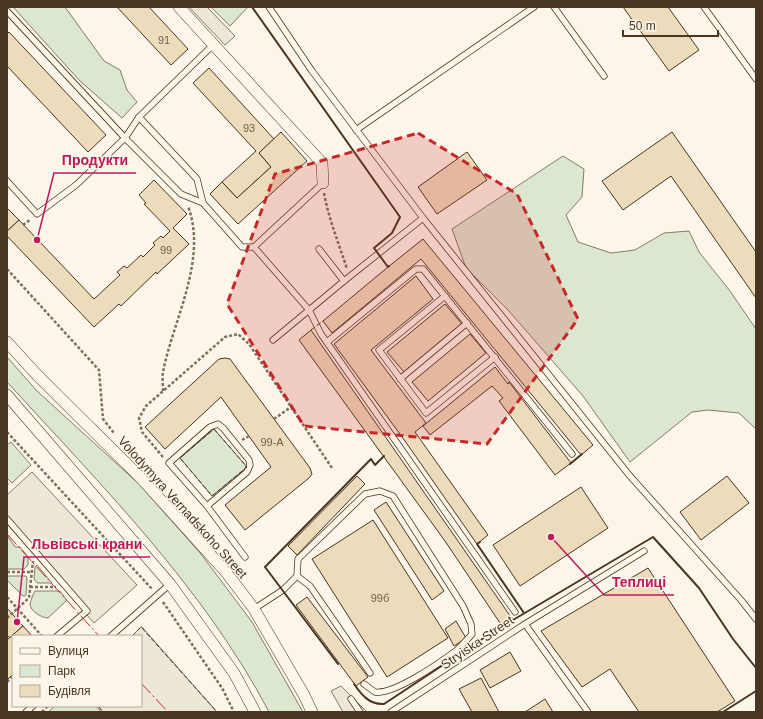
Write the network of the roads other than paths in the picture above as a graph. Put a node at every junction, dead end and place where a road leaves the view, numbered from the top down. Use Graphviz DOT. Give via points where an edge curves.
graph roads {
  1 [pos="178,7"];
  2 [pos="269,7"];
  3 [pos="534,7"];
  4 [pos="554,7"];
  5 [pos="704,7"];
  6 [pos="7,11"];
  7 [pos="213,45"];
  8 [pos="604,76"];
  9 [pos="756,79"];
  10 [pos="139,117"];
  11 [pos="356,130"];
  12 [pos="125,138"];
  13 [pos="7,181"];
  14 [pos="323,183"];
  15 [pos="203,203"];
  16 [pos="423,218"];
  17 [pos="254,247"];
  18 [pos="319,249"];
  19 [pos="344,281"];
  20 [pos="445,296"];
  21 [pos="309,310"];
  22 [pos="467,323"];
  23 [pos="273,340"];
  24 [pos="7,342"];
  25 [pos="327,342"];
  26 [pos="494,357"];
  27 [pos="400,379"];
  28 [pos="7,395"];
  29 [pos="572,454"];
  30 [pos="207,506"];
  31 [pos="7,519"];
  32 [pos="644,551"];
  33 [pos="245,557"];
  34 [pos="297,576"];
  35 [pos="170,584"];
  36 [pos="254,609"];
  37 [pos="515,612"];
  38 [pos="756,619"];
  39 [pos="524,624"];
  40 [pos="58,635"];
  41 [pos="112,635"];
  42 [pos="370,673"];
  43 [pos="364,684"];
  44 [pos="351,699"];
  45 [pos="255,712"];
  46 [pos="312,712"];
  47 [pos="360,712"];
  48 [pos="391,712"];
  49 [pos="588,712"];
  1 -- 7 [label="street"];
  2 -- 11 [label="lane"];
  3 -- 11 [label="lane"];
  4 -- 8 [label="lane"];
  5 -- 9 [label="lane"];
  6 -- 12 [label="lane"];
  7 -- 10 [label="lane"];
  7 -- 14 [label="street" via="322,163"];
  10 -- 12 [label="lane"];
  10 -- 15 [label="lane" via="197,179"];
  11 -- 16 [label="lane"];
  12 -- 13 [label="lane" via="76,185 38,214"];
  12 -- 15 [label="lane" via="181,194"];
  14 -- 17 [label="lane"];
  15 -- 17 [label="lane" via="242,247"];
  16 -- 19 [label="lane"];
  16 -- 38 [label="lane" via="630,476"];
  17 -- 21 [label="lane"];
  18 -- 19 [label="lane"];
  19 -- 21 [label="lane"];
  20 -- 22 [label="lane"];
  20 -- 25 [label="lane" via="423,269 416,269"];
  20 -- 27 [label="lane" via="379,350"];
  21 -- 23 [label="lane"];
  21 -- 25 [label="lane"];
  22 -- 26 [label="lane"];
  22 -- 27 [label="lane"];
  24 -- 36 [label="street, Volodymyra Vernadskoho Street" via="140,477 226,572"];
  25 -- 37 [label="lane"];
  26 -- 27 [label="lane" via="426,413"];
  26 -- 29 [label="lane"];
  28 -- 35 [label="street"];
  30 -- 30 [label="lane" via="169,464 210,427 218,424 249,460 250,465 247,472"];
  30 -- 33 [label="lane"];
  31 -- 40 [label="lane" via="87,611"];
  32 -- 39 [label="lane"];
  34 -- 36 [label="lane" via="283,590"];
  34 -- 42 [label="lane" via="310,586"];
  34 -- 43 [label="lane" via="298,559 365,494 380,490 393,496 463,606 471,624 472,634 456,651 388,691 375,692"];
  35 -- 41 [label="lane"];
  35 -- 45 [label="street" via="234,673"];
  36 -- 46 [label="street, Volodymyra Vernadskoho Street"];
  39 -- 48 [label="lane, Stryiska Street"];
  39 -- 49 [label="lane, Stryiska Street"];
  44 -- 47 [label="lane"];
}
